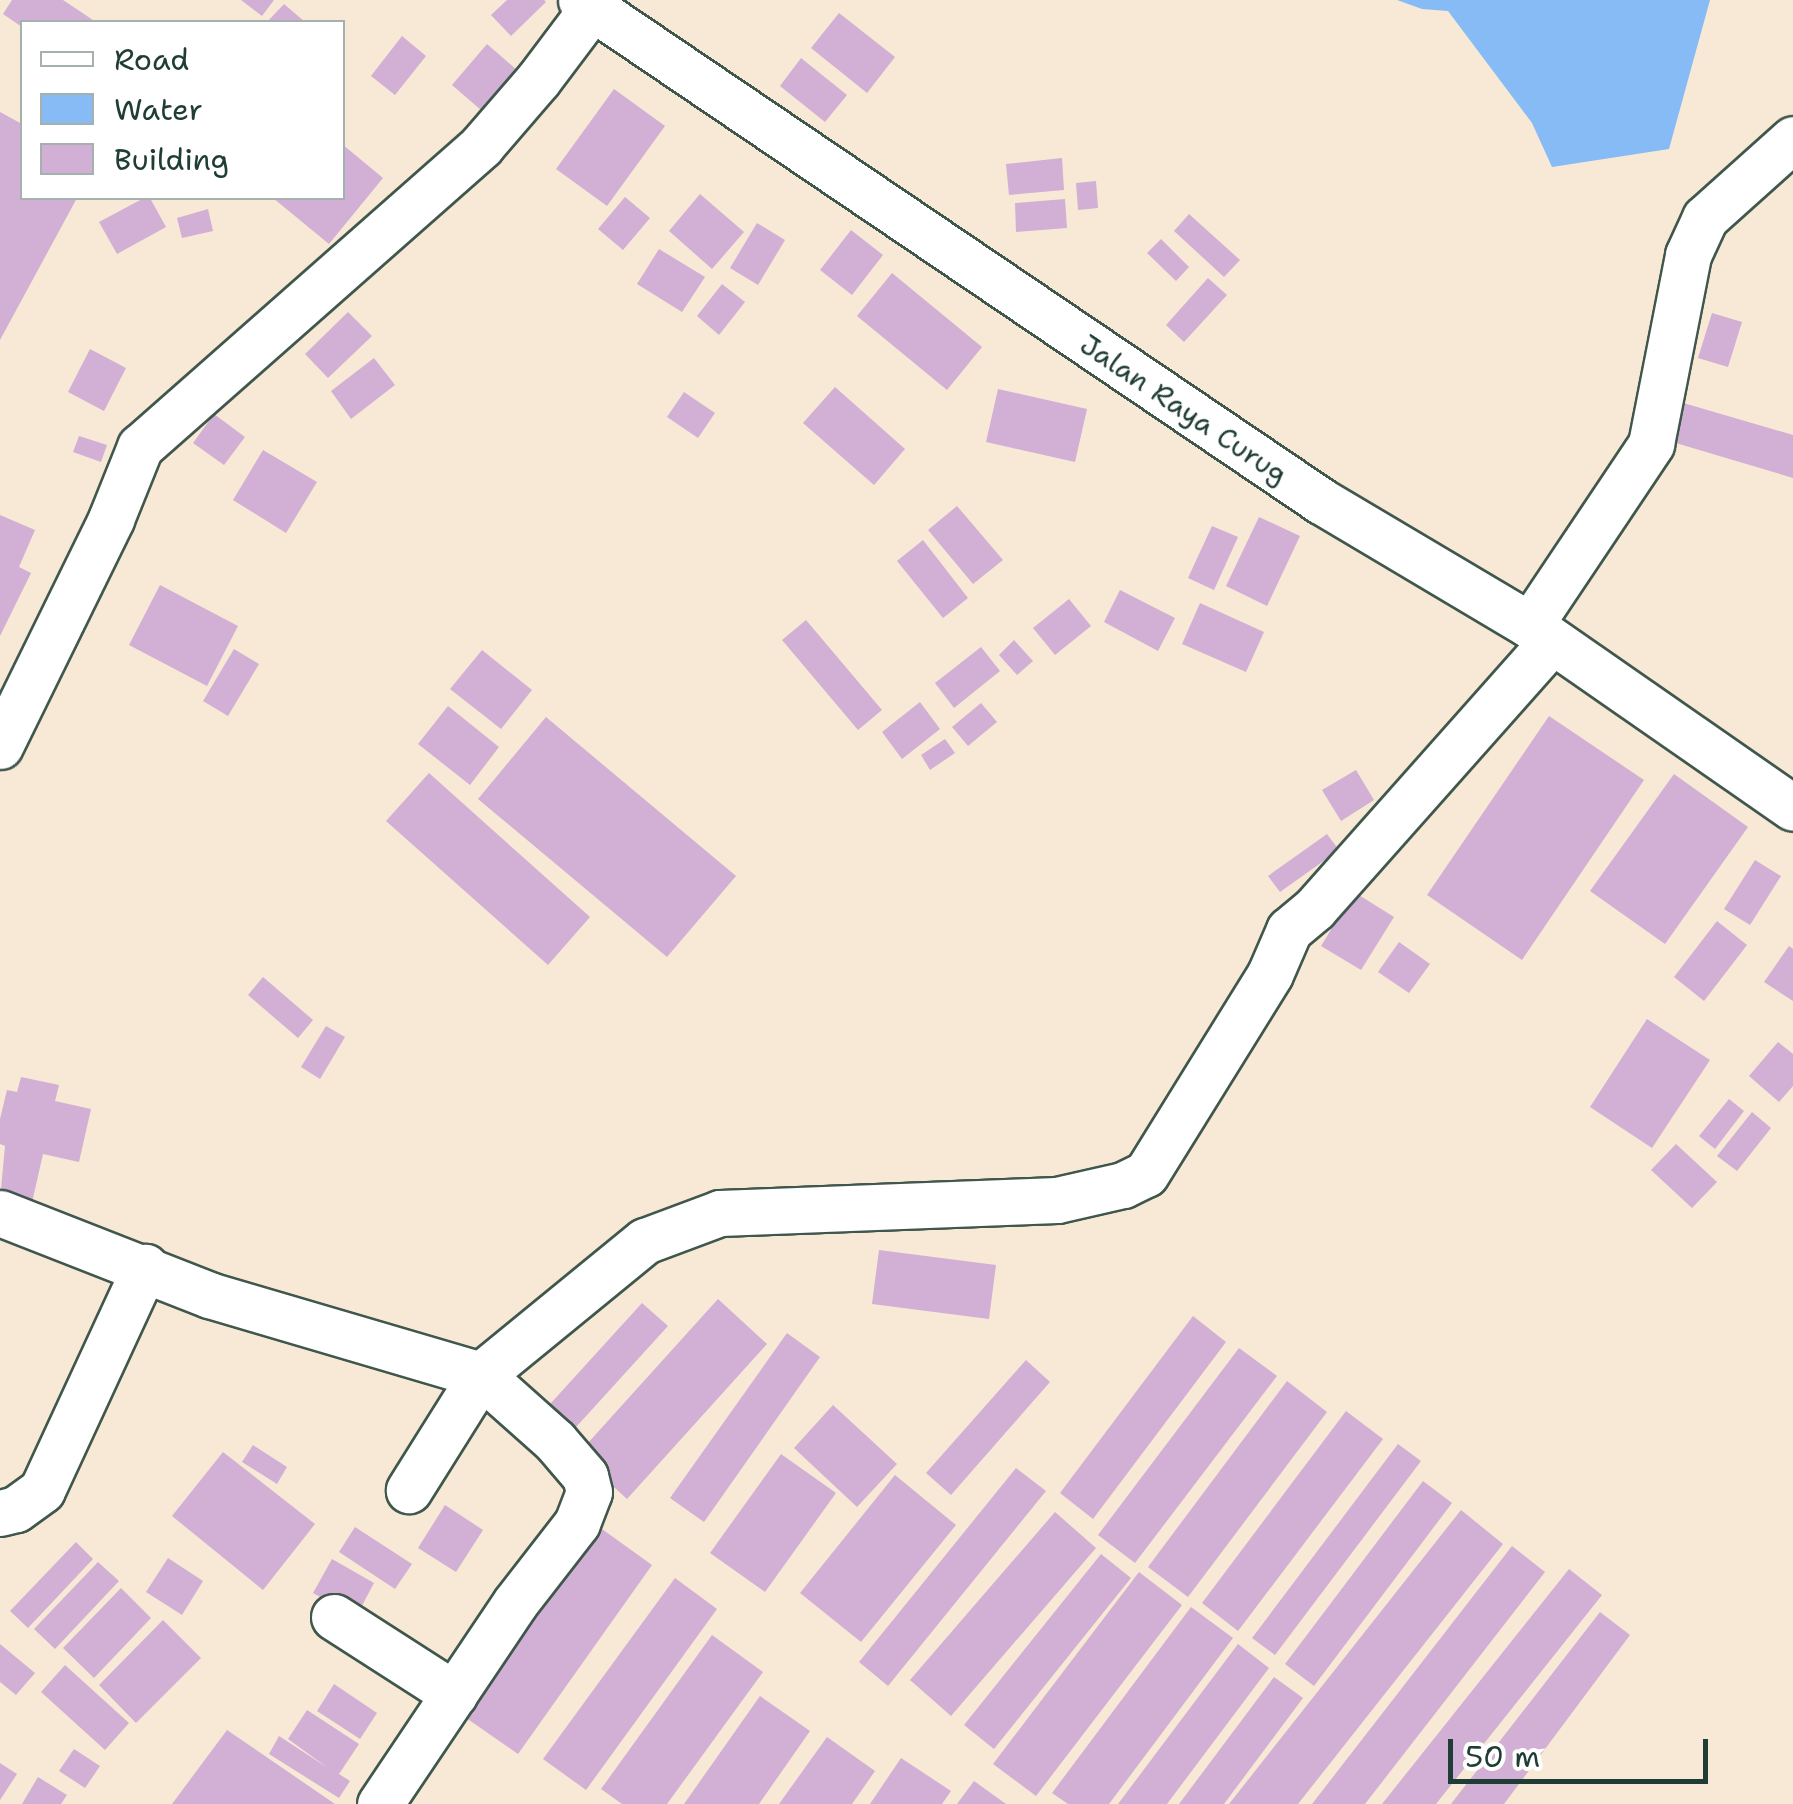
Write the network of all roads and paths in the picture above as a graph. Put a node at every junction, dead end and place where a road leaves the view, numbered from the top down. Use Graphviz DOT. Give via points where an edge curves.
graph roads {
  1 [pos="587,3"];
  2 [pos="1793,140"];
  3 [pos="1540,634"];
  4 [pos="0,746"];
  5 [pos="1793,808"];
  6 [pos="0,1213"];
  7 [pos="145,1267"];
  8 [pos="481,1375"];
  9 [pos="409,1490"];
  10 [pos="0,1513"];
  11 [pos="334,1618"];
  12 [pos="454,1694"];
  13 [pos="380,1804"];
  1 -- 3 [label="street, Jalan Raya Curug" via="1322,502"];
  1 -- 4 [label="street" via="538,80 480,146 140,447"];
  2 -- 3 [label="street" via="1705,218 1688,255 1651,444"];
  3 -- 5 [label="street, Jalan Raya Curug"];
  3 -- 8 [label="street" via="1315,908 1289,930 1270,974 1146,1174 1123,1186 1057,1200 720,1213 646,1241"];
  6 -- 7 [label="street"];
  7 -- 8 [label="street" via="209,1295"];
  7 -- 10 [label="street" via="42,1490"];
  8 -- 9 [label="street"];
  8 -- 12 [label="street" via="556,1441 589,1492 577,1523"];
  11 -- 12 [label="street"];
  12 -- 13 [label="street"];
}
